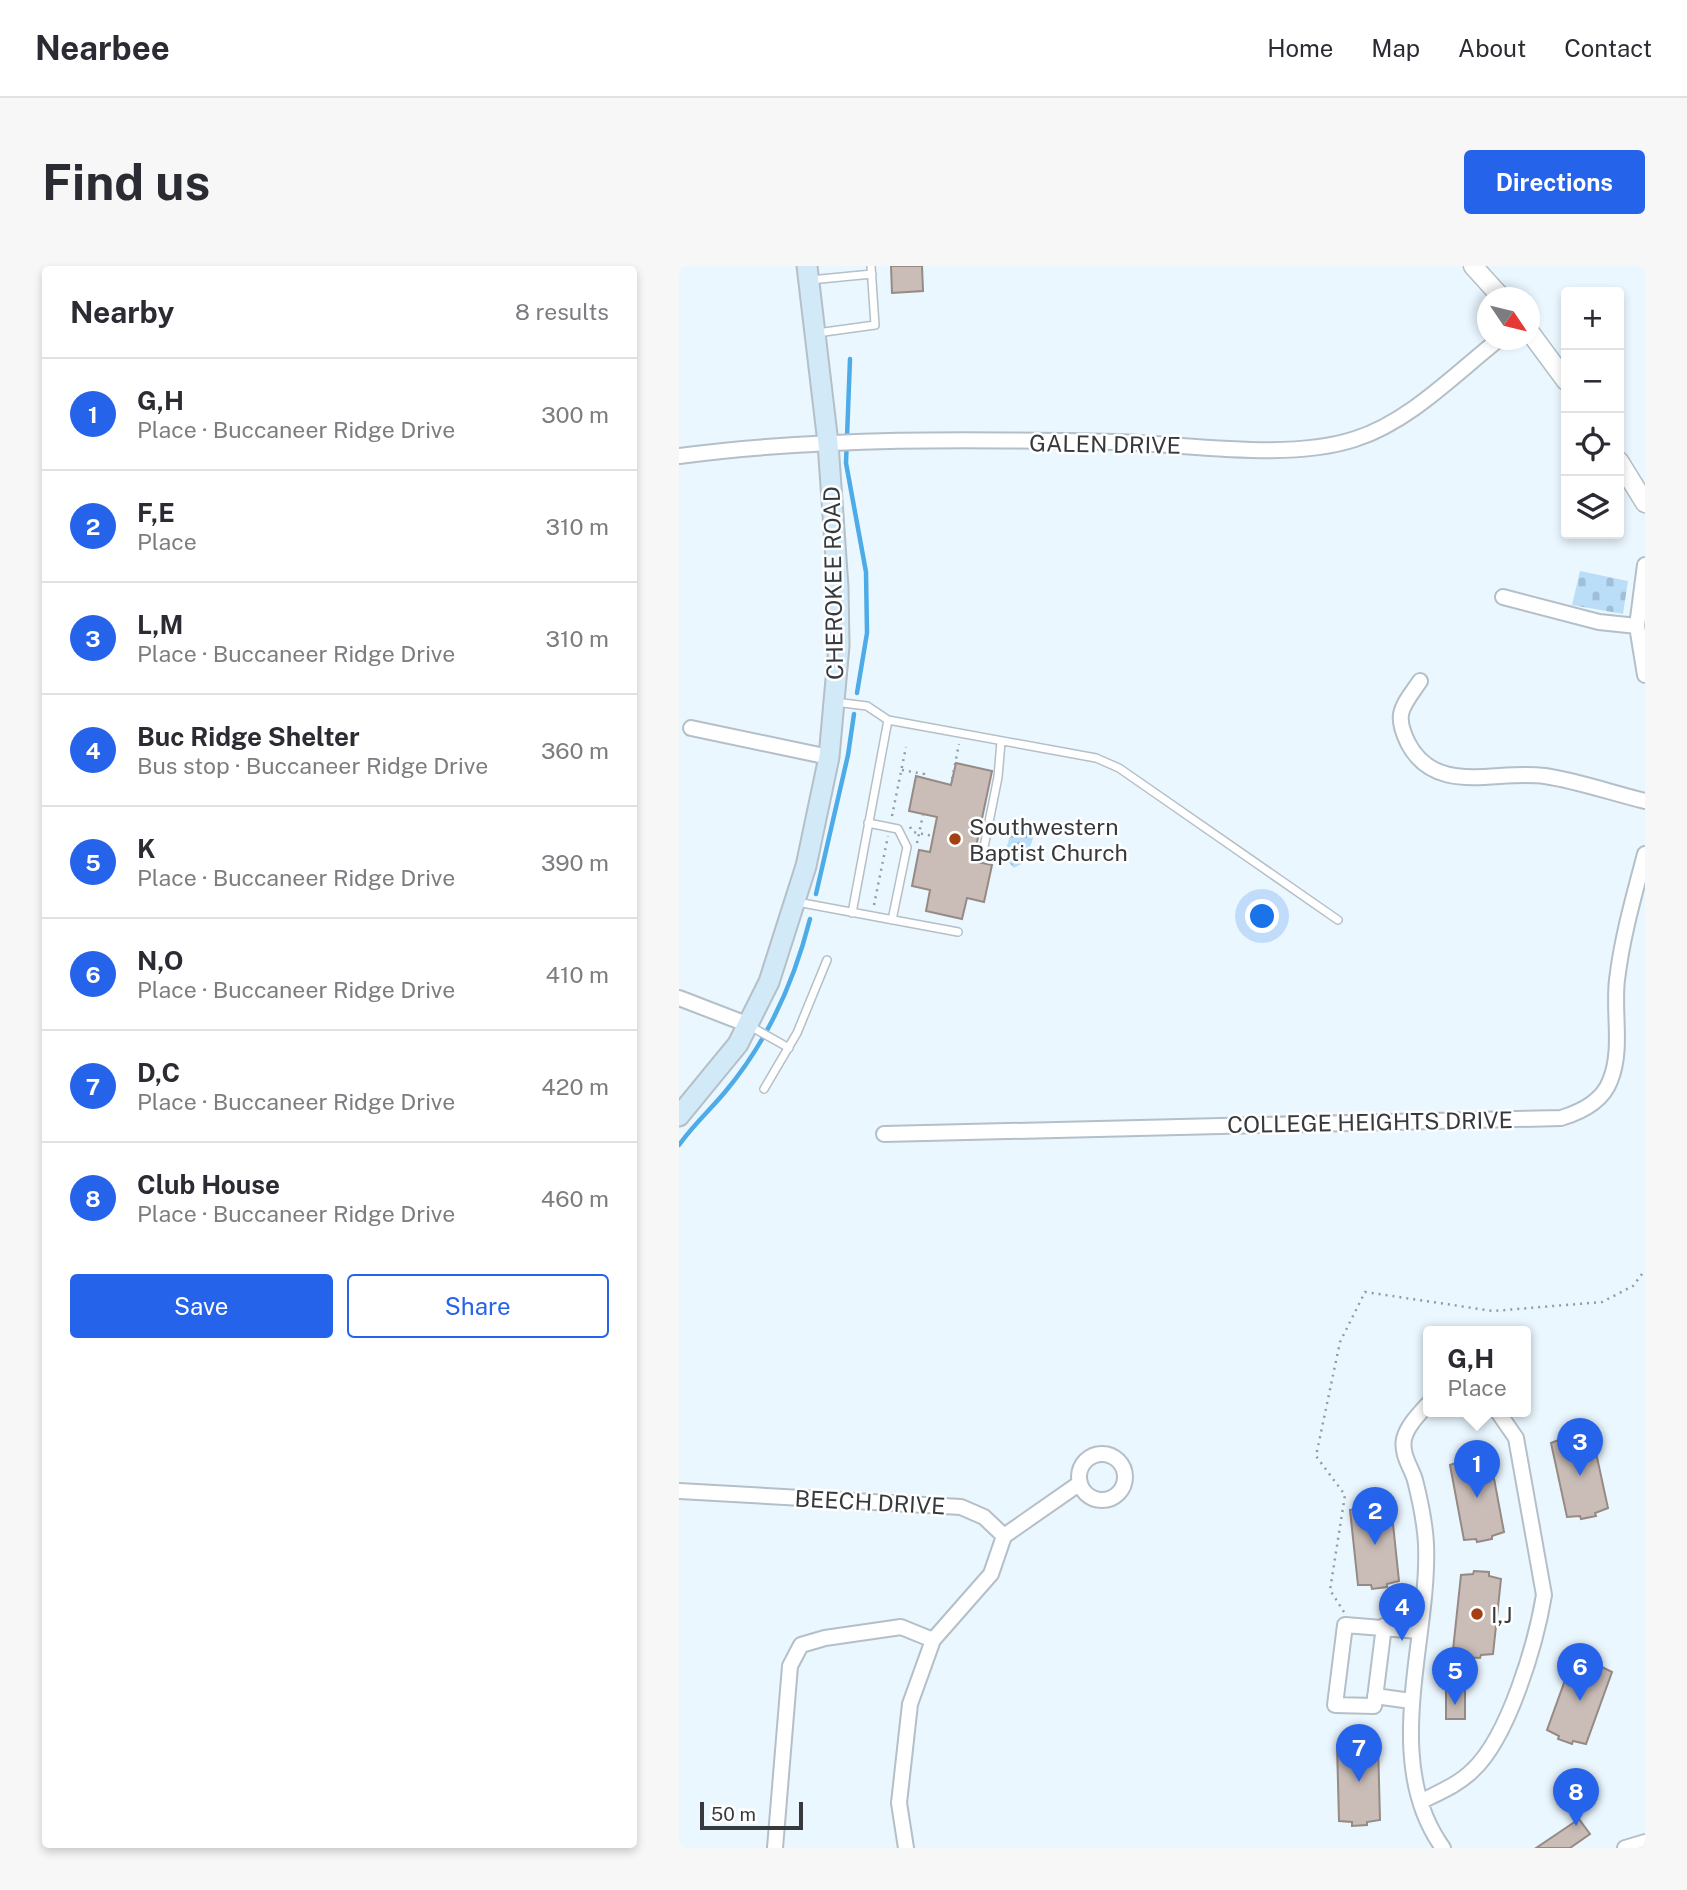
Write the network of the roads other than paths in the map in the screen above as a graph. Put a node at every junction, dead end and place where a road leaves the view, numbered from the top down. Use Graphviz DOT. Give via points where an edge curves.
graph roads {
  1 [pos="1473,266"];
  2 [pos="871,270"];
  3 [pos="808,273"];
  4 [pos="1492,287"];
  5 [pos="813,334"];
  6 [pos="1540,346"];
  7 [pos="1485,350"];
  8 [pos="1561,374"];
  9 [pos="828,443"];
  10 [pos="679,456"];
  11 [pos="1624,469"];
  12 [pos="1645,503"];
  13 [pos="1645,565"];
  14 [pos="1503,597"];
  15 [pos="1637,626"];
  16 [pos="1645,675"];
  17 [pos="1420,681"];
  18 [pos="834,702"];
  19 [pos="888,720"];
  20 [pos="691,728"];
  21 [pos="1001,742"];
  22 [pos="829,757"];
  23 [pos="1645,801"];
  24 [pos="868,823"];
  25 [pos="1645,854"];
  26 [pos="982,857"];
  27 [pos="796,901"];
  28 [pos="852,913"];
  29 [pos="892,920"];
  30 [pos="1338,920"];
  31 [pos="958,932"];
  32 [pos="827,960"];
  33 [pos="679,998"];
  34 [pos="749,1025"];
  35 [pos="789,1048"];
  36 [pos="764,1089"];
  37 [pos="679,1116"];
  38 [pos="884,1134"];
  39 [pos="1423,1411"];
  40 [pos="1501,1417"];
  41 [pos="1080,1483"];
  42 [pos="679,1491"];
  43 [pos="1004,1536"];
  44 [pos="1384,1626"];
  45 [pos="1419,1631"];
  46 [pos="933,1640"];
  47 [pos="1375,1696"];
  48 [pos="1411,1701"];
  49 [pos="1422,1801"];
  50 [pos="1645,1842"];
  51 [pos="775,1848"];
  52 [pos="906,1848"];
  53 [pos="1443,1848"];
  54 [pos="1625,1848"];
  1 -- 4 [label="street"];
  2 -- 3 [label="lane"];
  2 -- 5 [label="lane" via="875,326"];
  3 -- 5 [label="main road, CHEROKEE ROAD"];
  5 -- 9 [label="main road, CHEROKEE ROAD"];
  6 -- 8 [label="street"];
  7 -- 9 [label="street, GALEN DRIVE" via="1379,430 1329,445 1274,449 1118,442"];
  9 -- 10 [label="street, GALEN DRIVE"];
  9 -- 18 [label="main road, CHEROKEE ROAD" via="838,599"];
  11 -- 12 [label="street"];
  13 -- 15 [label="street"];
  14 -- 15 [label="street" via="1578,618"];
  15 -- 16 [label="street"];
  17 -- 23 [label="street" via="1400,711 1399,726 1420,763 1434,772 1468,778 1547,777"];
  18 -- 19 [label="lane" via="867,706"];
  18 -- 22 [label="main road, CHEROKEE ROAD"];
  19 -- 21 [label="lane"];
  19 -- 24 [label="lane"];
  20 -- 22 [label="street"];
  21 -- 26 [label="lane"];
  21 -- 30 [label="lane" via="1097,758 1119,768"];
  22 -- 27 [label="main road, CHEROKEE ROAD"];
  24 -- 28 [label="lane"];
  24 -- 29 [label="lane" via="898,829 907,847"];
  25 -- 38 [label="street, COLLEGE HEIGHTS DRIVE" via="1617,981 1616,1063 1606,1090 1579,1112 1561,1118"];
  27 -- 28 [label="lane"];
  27 -- 34 [label="main road, CHEROKEE ROAD" via="777,962"];
  28 -- 29 [label="lane"];
  29 -- 31 [label="lane"];
  32 -- 35 [label="lane"];
  33 -- 34 [label="street"];
  34 -- 35 [label="lane"];
  34 -- 37 [label="main road, CHEROKEE ROAD"];
  35 -- 36 [label="lane"];
  39 -- 45 [label="street" via="1410,1428 1404,1450 1426,1542"];
  40 -- 49 [label="street" via="1516,1438 1544,1595 1541,1617 1496,1741 1462,1780"];
  41 -- 43 [label="street"];
  42 -- 43 [label="street, BEECH DRIVE" via="961,1507 984,1517"];
  43 -- 46 [label="street" via="991,1574"];
  44 -- 45 [label="street"];
  44 -- 47 [label="street"];
  44 -- 47 [label="street" via="1345,1619 1335,1705 1374,1706"];
  45 -- 48 [label="street"];
  46 -- 51 [label="street" via="901,1627 801,1645 790,1666"];
  46 -- 52 [label="street" via="910,1704 899,1803"];
  47 -- 48 [label="street"];
  48 -- 49 [label="street" via="1412,1748"];
  49 -- 53 [label="street" via="1432,1832"];
  50 -- 54 [label="street"];
}
